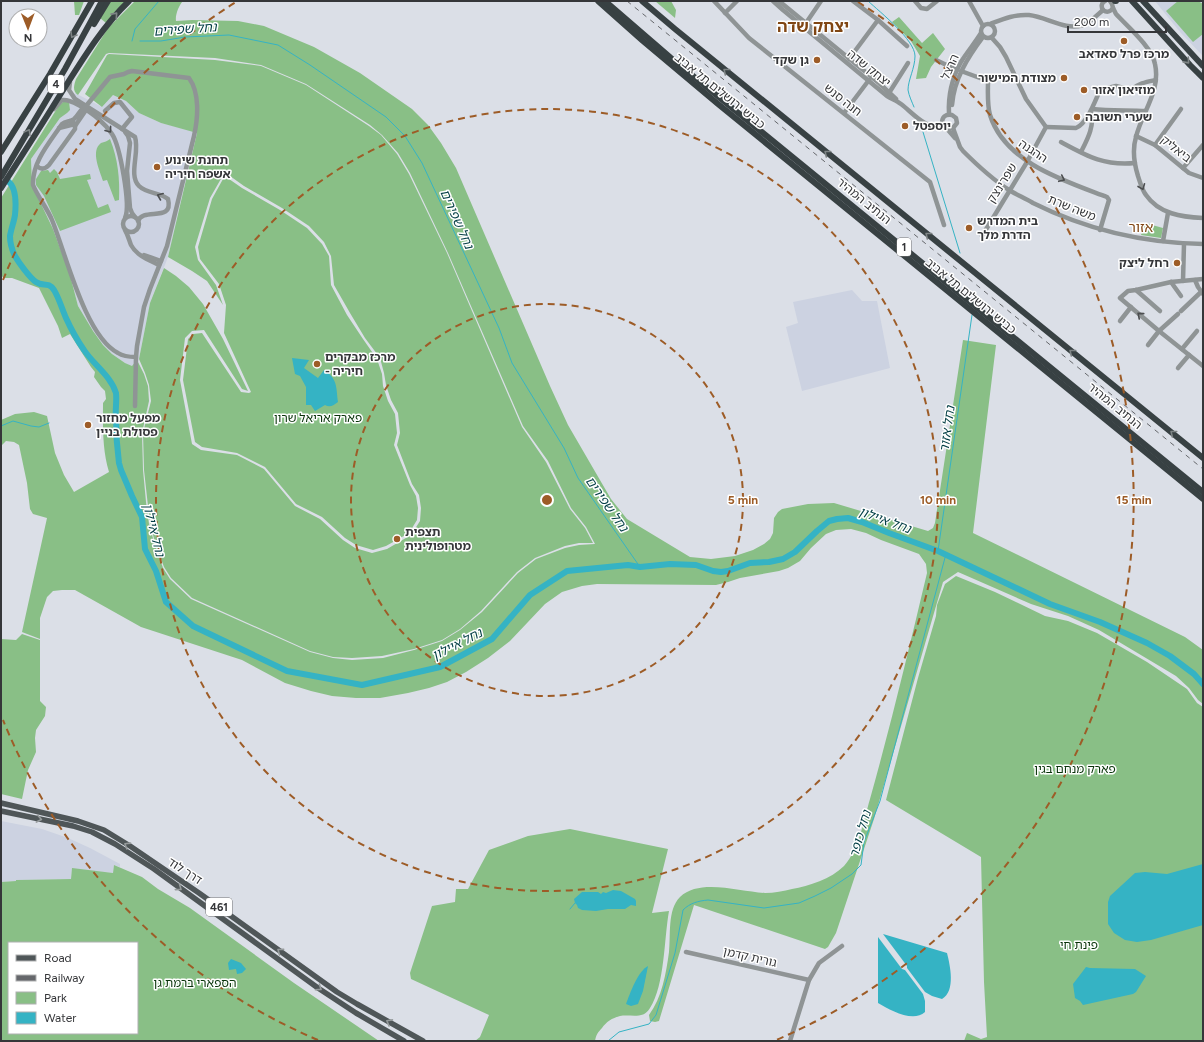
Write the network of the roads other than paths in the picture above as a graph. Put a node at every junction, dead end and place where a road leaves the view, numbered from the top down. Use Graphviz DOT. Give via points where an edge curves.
graph roads {
  1 [pos="92,1"];
  2 [pos="102,1"];
  3 [pos="108,1"];
  4 [pos="129,1"];
  5 [pos="596,1"];
  6 [pos="605,1"];
  7 [pos="642,1"];
  8 [pos="714,1"];
  9 [pos="738,1"];
  10 [pos="773,1"];
  11 [pos="779,1"];
  12 [pos="821,1"];
  13 [pos="853,1"];
  14 [pos="915,1"];
  15 [pos="937,1"];
  16 [pos="969,1"];
  17 [pos="1104,1"];
  18 [pos="1125,1"];
  19 [pos="1132,1"];
  20 [pos="1143,1"];
  21 [pos="1112,3"];
  22 [pos="1139,8"];
  23 [pos="1103,10"];
  24 [pos="725,13"];
  25 [pos="878,20"];
  26 [pos="806,23"];
  27 [pos="983,26"];
  28 [pos="992,26"];
  29 [pos="982,35"];
  30 [pos="992,38"];
  31 [pos="907,46"];
  32 [pos="849,59"];
  33 [pos="936,60"];
  34 [pos="908,63"];
  35 [pos="1203,66"];
  36 [pos="65,69"];
  37 [pos="959,70"];
  38 [pos="72,76"];
  39 [pos="1203,78"];
  40 [pos="870,79"];
  41 [pos="1156,80"];
  42 [pos="889,94"];
  43 [pos="85,108"];
  44 [pos="1181,109"];
  45 [pos="1092,110"];
  46 [pos="105,111"];
  47 [pos="1146,111"];
  48 [pos="844,113"];
  49 [pos="951,114"];
  50 [pos="46,117"];
  51 [pos="74,123"];
  52 [pos="946,127"];
  53 [pos="1046,127"];
  54 [pos="123,129"];
  55 [pos="1136,136"];
  56 [pos="1061,142"];
  57 [pos="1155,144"];
  58 [pos="1203,145"];
  59 [pos="1,152"];
  60 [pos="1081,152"];
  61 [pos="1027,162"];
  62 [pos="1135,162"];
  63 [pos="36,166"];
  64 [pos="11,167"];
  65 [pos="1183,168"];
  66 [pos="1,177"];
  67 [pos="1203,178"];
  68 [pos="1,188"];
  69 [pos="1010,190"];
  70 [pos="1168,212"];
  71 [pos="135,217"];
  72 [pos="125,218"];
  73 [pos="1203,218"];
  74 [pos="138,221"];
  75 [pos="944,225"];
  76 [pos="125,230"];
  77 [pos="136,230"];
  78 [pos="1100,230"];
  79 [pos="982,236"];
  80 [pos="1163,241"];
  81 [pos="1184,244"];
  82 [pos="1203,244"];
  83 [pos="133,249"];
  84 [pos="160,263"];
  85 [pos="1195,280"];
  86 [pos="1203,280"];
  87 [pos="1183,281"];
  88 [pos="1171,282"];
  89 [pos="1136,290"];
  90 [pos="1202,293"];
  91 [pos="1181,296"];
  92 [pos="1130,307"];
  93 [pos="1160,311"];
  94 [pos="1120,321"];
  95 [pos="1159,331"];
  96 [pos="1197,331"];
  97 [pos="1148,345"];
  98 [pos="1182,349"];
  99 [pos="1189,355"];
  100 [pos="136,357"];
  101 [pos="1203,359"];
  102 [pos="1201,364"];
  103 [pos="1178,368"];
  104 [pos="135,406"];
  105 [pos="1203,458"];
  106 [pos="1203,492"];
  107 [pos="1203,499"];
  108 [pos="1,804"];
  109 [pos="1,811"];
  110 [pos="842,946"];
  111 [pos="686,952"];
  112 [pos="810,980"];
  113 [pos="404,1041"];
  114 [pos="423,1041"];
  115 [pos="790,1041"];
  1 -- 59 [label="highway, 4, one-way"];
  2 -- 36 [label="highway, 4"];
  3 -- 36 [label="highway"];
  38 -- 4 [label="highway, one-way" via="106,26"];
  5 -- 107 [label="highway, כביש ירושלים תל אביב / 1" via="701,90"];
  6 -- 106 [label="highway, הנתיב המהיר / 1" via="671,58"];
  105 -- 7 [label="highway, כביש ירושלים תל אביב / 1, one-way"];
  8 -- 24 [label="street, חנה סנש"];
  9 -- 24 [label="street"];
  10 -- 40 [label="street, יצחק שדה"];
  11 -- 26 [label="street, יצחק שדה"];
  12 -- 26 [label="street"];
  13 -- 25 [label="street"];
  14 -- 15 [label="street" via="923,9"];
  16 -- 27 [label="street"];
  17 -- 23 [label="street"];
  18 -- 22 [label="highway"];
  19 -- 22 [label="highway"];
  20 -- 35 [label="highway"];
  21 -- 23 [label="street"];
  21 -- 41 [label="street" via="1113,12 1151,52"];
  22 -- 39 [label="highway, one-way"];
  23 -- 28 [label="street" via="1093,19 1078,26 1067,26 1030,15 1007,18"];
  24 -- 48 [label="street, חנה סנש" via="749,38"];
  25 -- 31 [label="street"];
  25 -- 32 [label="street"];
  26 -- 32 [label="street, יצחק שדה"];
  27 -- 28 [label="street"];
  27 -- 29 [label="street"];
  28 -- 30 [label="street" via="995,32"];
  29 -- 30 [label="street" via="987,39"];
  29 -- 37 [label="street, הרצל"];
  30 -- 53 [label="street" via="1006,57 1026,99"];
  32 -- 40 [label="street, יצחק שדה"];
  33 -- 37 [label="street, ההגנה"];
  34 -- 42 [label="street"];
  64 -- 36 [label="highway, 4, one-way"];
  37 -- 49 [label="street, הרצל"];
  37 -- 61 [label="street, ההגנה" via="988,81 988,105 993,124 1008,145"];
  38 -- 43 [label="street" via="68,87 70,93"];
  38 -- 50 [label="highway"];
  40 -- 42 [label="street, יצחק שדה"];
  40 -- 48 [label="street"];
  41 -- 45 [label="street" via="1138,84 1131,90 1116,86 1100,90"];
  41 -- 47 [label="street"];
  42 -- 52 [label="street, יצחק שדה" via="924,123 934,127"];
  43 -- 50 [label="street" via="69,100 62,100"];
  43 -- 51 [label="street"];
  43 -- 51 [label="street" via="74,119"];
  43 -- 54 [label="street"];
  43 -- 72 [label="street, one-way" via="99,118 115,140 124,181"];
  43 -- 84 [label="street" via="110,77 128,72 190,79 197,118 167,246"];
  44 -- 57 [label="street"];
  45 -- 47 [label="street"];
  45 -- 53 [label="street" via="1080,127"];
  45 -- 60 [label="street" via="1092,126"];
  46 -- 54 [label="street" via="114,103 123,104 132,117"];
  47 -- 55 [label="street"];
  48 -- 75 [label="street, חנה סנש" via="930,182"];
  49 -- 52 [label="street" via="944,116"];
  49 -- 52 [label="street, הרצל" via="957,120 956,126"];
  50 -- 64 [label="highway"];
  51 -- 63 [label="street" via="60,128"];
  51 -- 63 [label="street" via="73,132 47,168"];
  52 -- 69 [label="street, משה שרת" via="962,151"];
  53 -- 61 [label="street, שפרינצק"];
  54 -- 71 [label="street" via="130,143 128,181 130,208"];
  74 -- 54 [label="street, one-way" via="144,215 163,213 168,208 168,200 139,186 135,174 135,137"];
  55 -- 57 [label="street, ביאליק"];
  55 -- 62 [label="street"];
  56 -- 60 [label="street"];
  57 -- 65 [label="street, ביאליק"];
  58 -- 65 [label="street"];
  60 -- 62 [label="street" via="1112,163"];
  61 -- 69 [label="street, שפרינצק"];
  61 -- 78 [label="street, ההגנה, one-way" via="1107,197 1109,200"];
  62 -- 70 [label="street, one-way" via="1145,194 1151,202"];
  63 -- 100 [label="street" via="33,185 52,220 78,295 94,327 117,353 126,357"];
  64 -- 66 [label="highway, 4"];
  64 -- 68 [label="highway"];
  65 -- 67 [label="street, ביאליק"];
  69 -- 78 [label="street, משה שרת" via="1052,212"];
  69 -- 79 [label="street, שפרינצק"];
  70 -- 73 [label="street"];
  70 -- 80 [label="street"];
  71 -- 72 [label="street"];
  71 -- 74 [label="street"];
  72 -- 76 [label="street" via="122,225"];
  74 -- 77 [label="street" via="139,226"];
  76 -- 77 [label="street"];
  76 -- 83 [label="street"];
  77 -- 83 [label="street" via="130,240"];
  78 -- 80 [label="street, משה שרת" via="1133,238"];
  80 -- 81 [label="street, משה שרת"];
  81 -- 82 [label="street, משה שרת"];
  81 -- 87 [label="street"];
  83 -- 84 [label="street"];
  84 -- 100 [label="street" via="144,307"];
  85 -- 86 [label="street"];
  85 -- 87 [label="street"];
  85 -- 90 [label="street"];
  87 -- 88 [label="street"];
  88 -- 89 [label="street"];
  88 -- 91 [label="street"];
  89 -- 92 [label="street" via="1128,291 1120,298"];
  89 -- 93 [label="street"];
  90 -- 95 [label="street"];
  92 -- 94 [label="street"];
  95 -- 92 [label="street, one-way"];
  95 -- 97 [label="street"];
  95 -- 98 [label="street"];
  96 -- 98 [label="street"];
  98 -- 99 [label="street"];
  99 -- 102 [label="street"];
  99 -- 103 [label="street"];
  100 -- 104 [label="street"];
  101 -- 102 [label="street"];
  114 -- 108 [label="main road, דרך לוד / 461, one-way" via="337,992 199,893 104,830 78,820"];
  109 -- 113 [label="main road, דרך לוד / 461, one-way" via="73,826 115,844 154,869 318,988"];
  110 -- 112 [label="street" via="819,963"];
  111 -- 112 [label="street, גורית קדמן"];
  112 -- 115 [label="street"];
}
